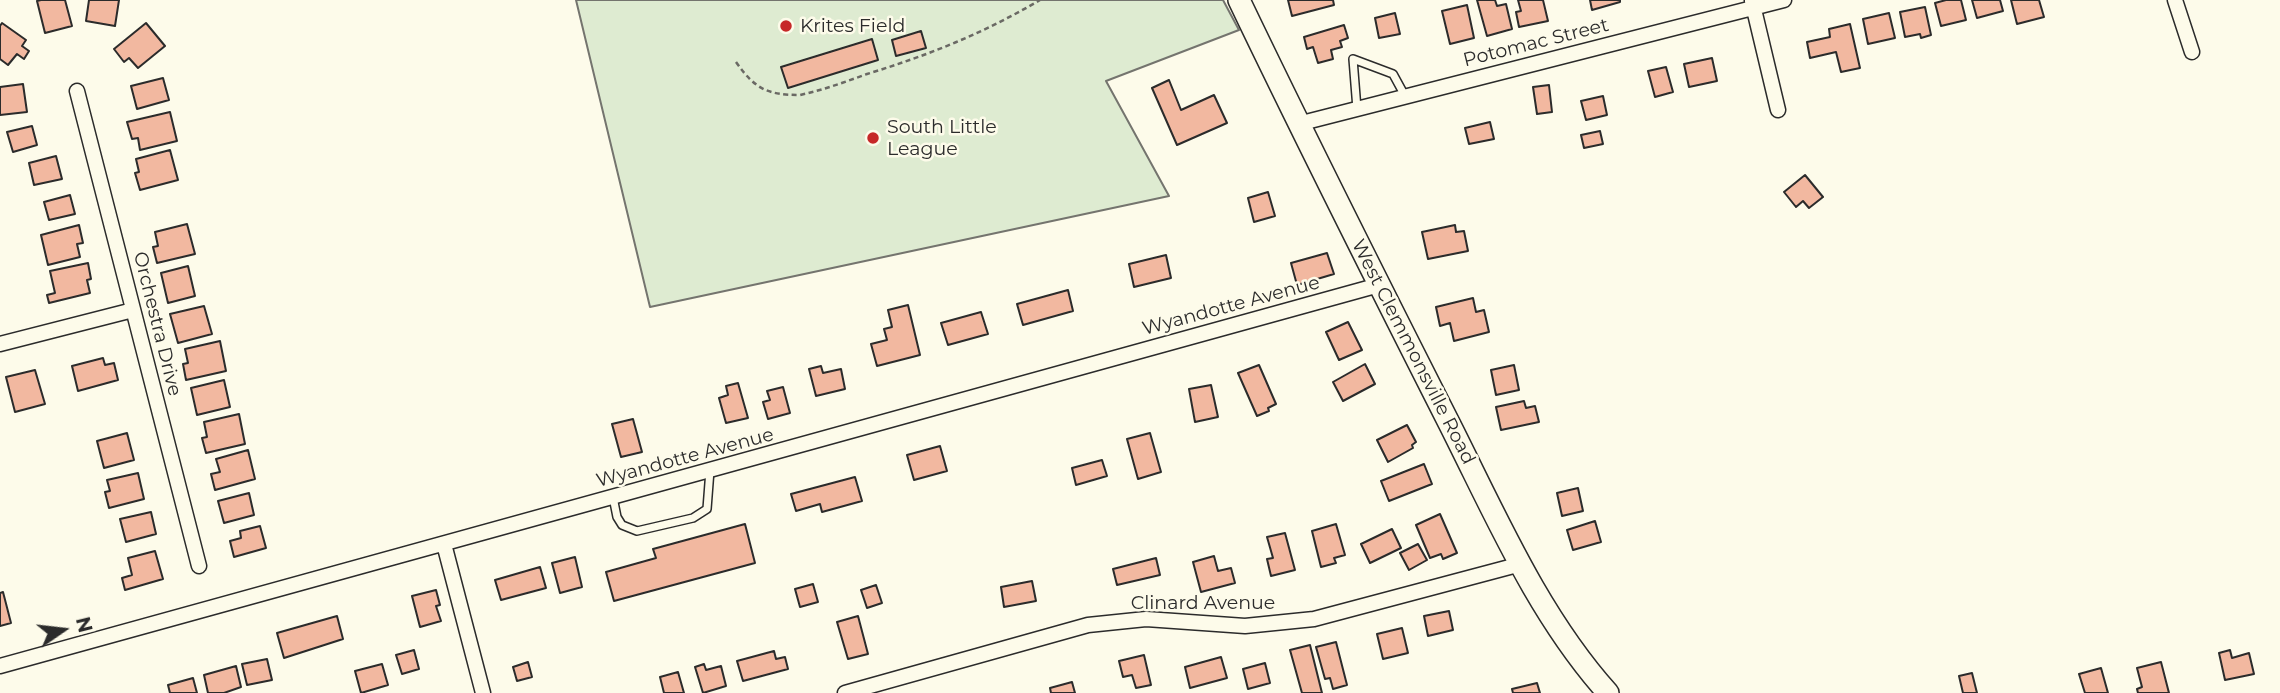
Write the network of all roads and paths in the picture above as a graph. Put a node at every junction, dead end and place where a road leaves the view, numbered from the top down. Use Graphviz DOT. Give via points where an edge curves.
graph roads {
  1 [pos="1040,0"];
  2 [pos="1239,0"];
  3 [pos="1784,0"];
  4 [pos="2175,0"];
  5 [pos="1753,4"];
  6 [pos="2192,52"];
  7 [pos="736,62"];
  8 [pos="77,91"];
  9 [pos="1405,97"];
  10 [pos="1357,109"];
  11 [pos="1778,110"];
  12 [pos="1298,124"];
  13 [pos="1379,285"];
  14 [pos="133,310"];
  15 [pos="0,344"];
  16 [pos="710,470"];
  17 [pos="613,497"];
  18 [pos="443,544"];
  19 [pos="1521,564"];
  20 [pos="199,566"];
  21 [pos="0,666"];
  22 [pos="483,693"];
  23 [pos="845,693"];
  24 [pos="1608,693"];
  1 -- 7 [label="path" via="956,43 800,95 759,88"];
  2 -- 12 [label="main road, West Clemmonsville Road"];
  3 -- 5 [label="street, Potomac Street"];
  4 -- 6 [label="street"];
  5 -- 9 [label="street, Potomac Street"];
  5 -- 11 [label="street"];
  8 -- 14 [label="street, Orchestra Drive"];
  9 -- 10 [label="street, Potomac Street"];
  9 -- 10 [label="lane" via="1393,74 1353,59"];
  10 -- 12 [label="street, Potomac Street"];
  12 -- 13 [label="main road, West Clemmonsville Road"];
  13 -- 16 [label="street, Wyandotte Avenue"];
  13 -- 19 [label="main road, West Clemmonsville Road"];
  14 -- 15 [label="street"];
  14 -- 20 [label="street, Orchestra Drive"];
  16 -- 17 [label="street, Wyandotte Avenue"];
  16 -- 17 [label="lane" via="707,509 692,518 638,531 622,525"];
  17 -- 18 [label="street, Wyandotte Avenue"];
  18 -- 21 [label="street, Wyandotte Avenue"];
  18 -- 22 [label="street"];
  19 -- 23 [label="street, Clinard Avenue" via="1314,620 1245,626 1146,619 1088,625"];
  19 -- 24 [label="main road, West Clemmonsville Road" via="1569,645"];
}
